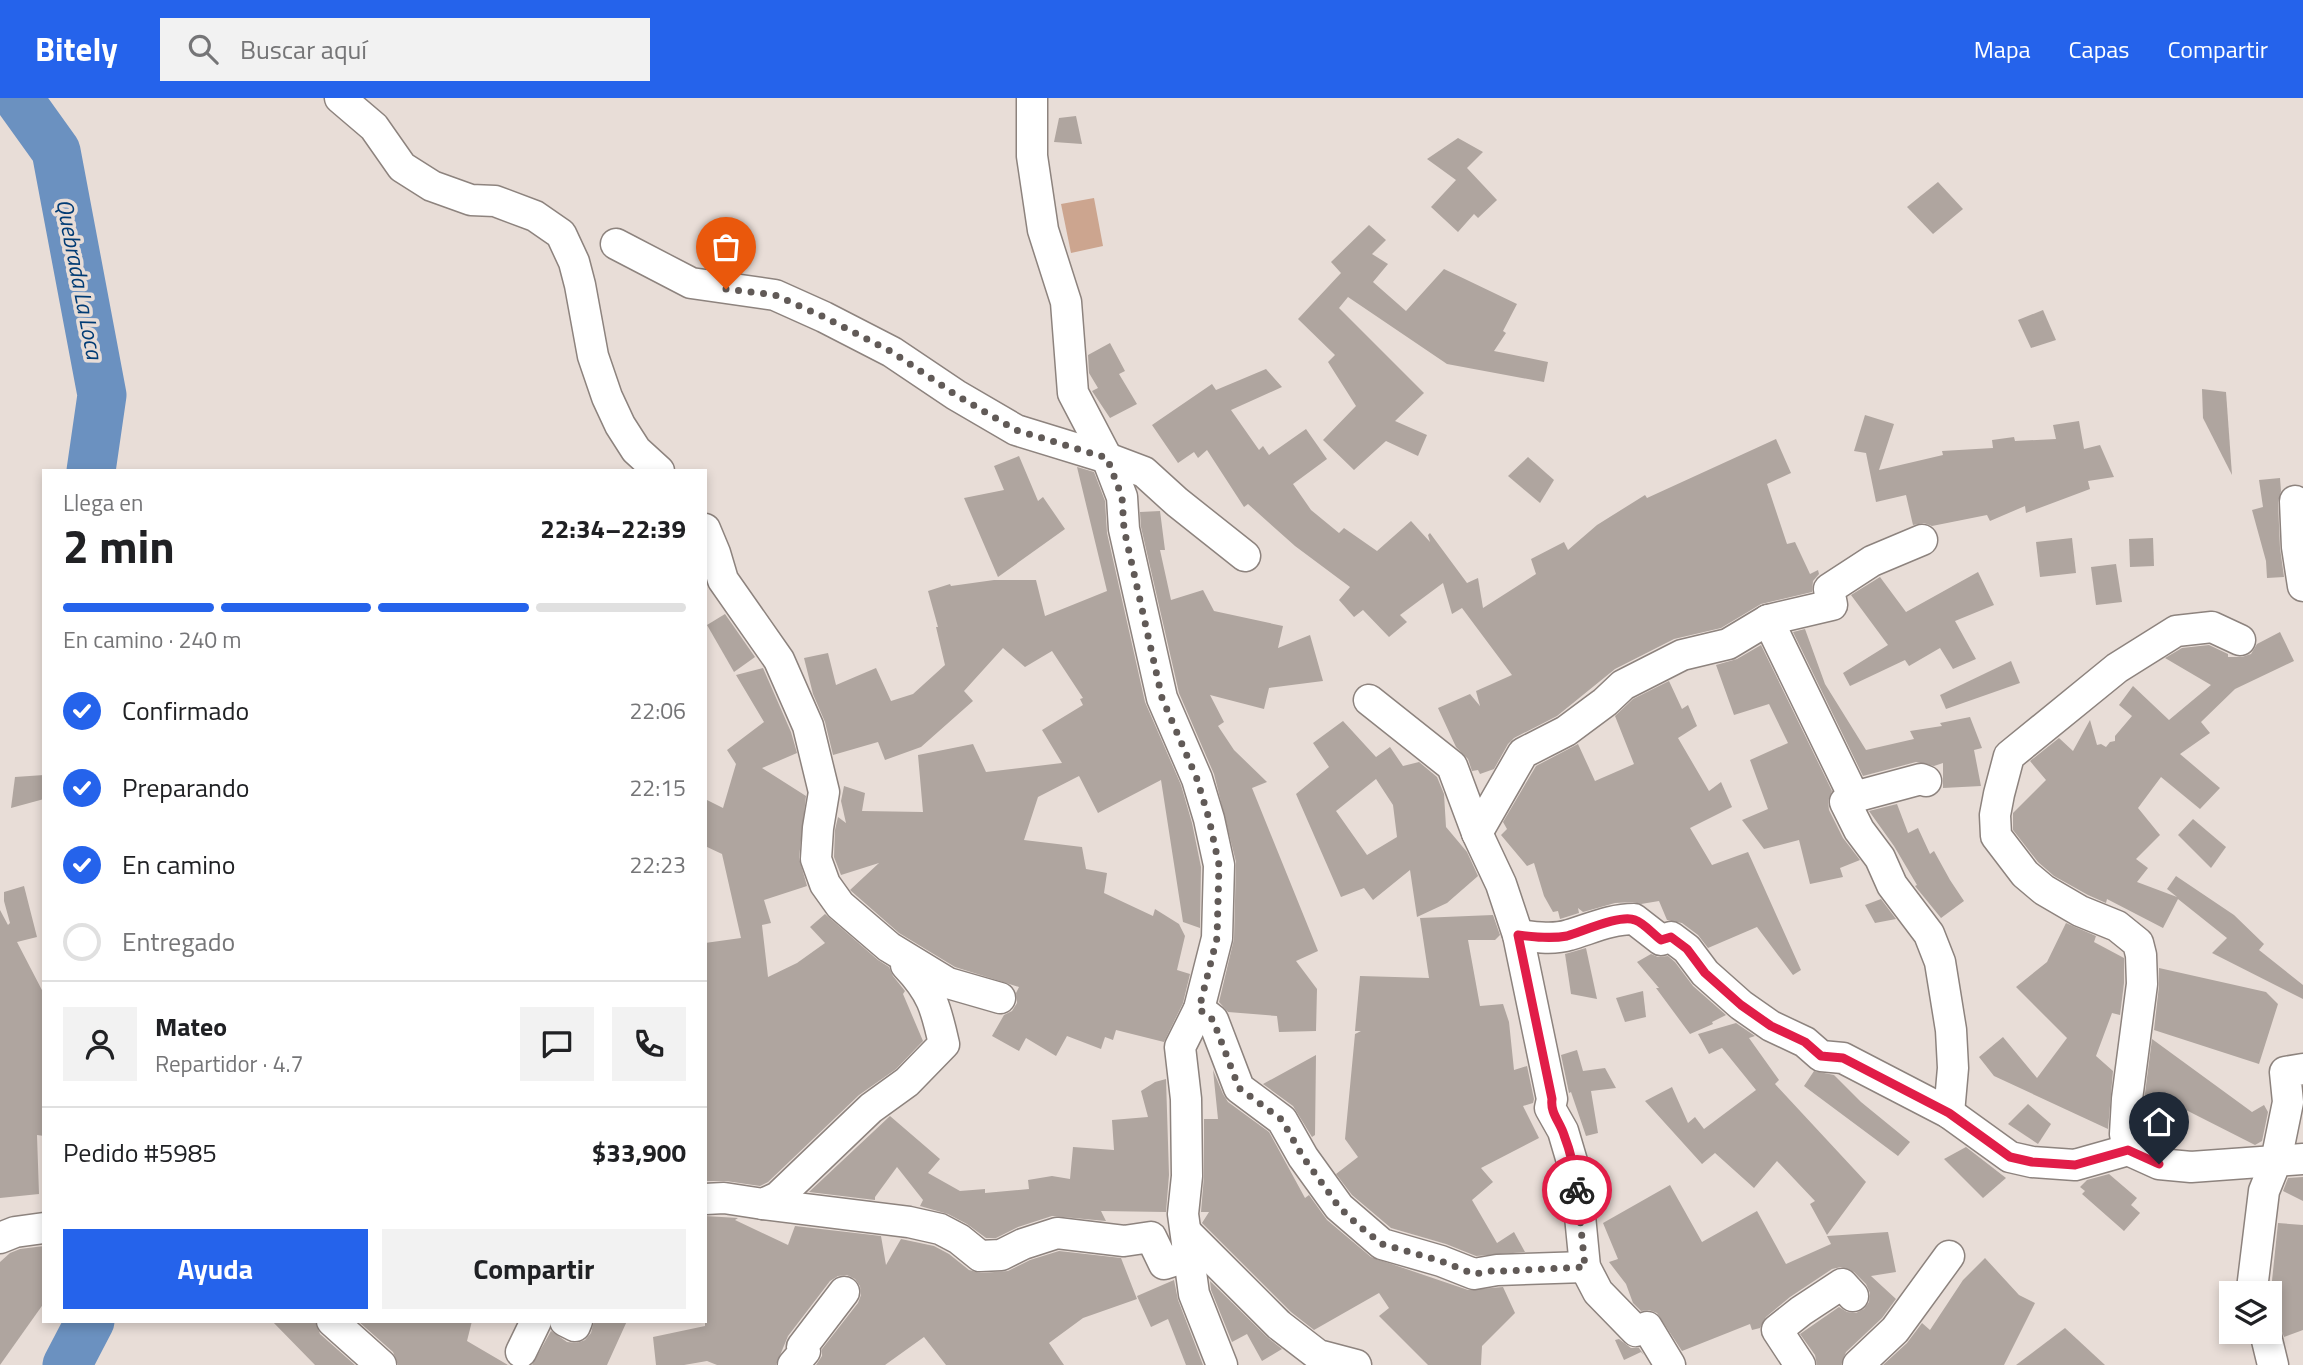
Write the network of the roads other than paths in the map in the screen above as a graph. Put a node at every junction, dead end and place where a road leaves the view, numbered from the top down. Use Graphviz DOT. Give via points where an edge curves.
graph roads {
  1 [pos="340,98"];
  2 [pos="1032,98"];
  3 [pos="616,244"];
  4 [pos="1107,458"];
  5 [pos="657,469"];
  6 [pos="2303,508"];
  7 [pos="707,533"];
  8 [pos="1922,540"];
  9 [pos="1245,556"];
  10 [pos="2303,586"];
  11 [pos="1768,620"];
  12 [pos="2240,640"];
  13 [pos="1369,700"];
  14 [pos="1926,781"];
  15 [pos="1854,797"];
  16 [pos="1477,833"];
  17 [pos="1518,935"];
  18 [pos="889,947"];
  19 [pos="1000,998"];
  20 [pos="1199,1009"];
  21 [pos="2303,1069"];
  22 [pos="1949,1113"];
  23 [pos="2128,1150"];
  24 [pos="2289,1160"];
  25 [pos="707,1199"];
  26 [pos="763,1204"];
  27 [pos="42,1228"];
  28 [pos="0,1238"];
  29 [pos="1187,1244"];
  30 [pos="1949,1256"];
  31 [pos="1585,1267"];
  32 [pos="2253,1281"];
  33 [pos="844,1292"];
  34 [pos="1853,1296"];
  35 [pos="334,1323"];
  36 [pos="535,1323"];
  37 [pos="2268,1344"];
  38 [pos="521,1352"];
  39 [pos="382,1365"];
  40 [pos="793,1365"];
  41 [pos="1222,1365"];
  42 [pos="1356,1365"];
  43 [pos="1670,1365"];
  44 [pos="1800,1365"];
  45 [pos="1858,1365"];
  46 [pos="2273,1365"];
  1 -- 5 [label="street" via="374,127 402,167 432,187 471,200 495,201 535,216 561,234 577,274 593,356 607,397 636,450"];
  2 -- 4 [label="street" via="1032,156 1043,230 1066,302 1073,393"];
  3 -- 4 [label="street" via="691,283 775,295 892,352 1016,430"];
  4 -- 9 [label="street" via="1144,472"];
  4 -- 20 [label="street" via="1122,497 1124,529 1162,698 1197,779 1219,865 1217,938"];
  6 -- 10 [label="street" via="2295,501"];
  7 -- 18 [label="street" via="723,580 779,660 808,726 824,792 816,859 825,884 840,905"];
  8 -- 11 [label="street" via="1872,562 1829,589 1832,605"];
  11 -- 15 [label="street"];
  11 -- 16 [label="street" via="1728,644 1682,655 1623,685 1566,731 1523,753"];
  12 -- 23 [label="street" via="2212,627 2176,631 2117,668 2009,756 1999,794 1996,836 2025,874 2080,911 2118,926 2138,943 2142,984 2127,1099"];
  13 -- 16 [label="street" via="1452,765"];
  14 -- 15 [label="street"];
  15 -- 22 [label="street" via="1845,802 1859,830 1929,934 1940,961 1951,1030"];
  16 -- 17 [label="street"];
  17 -- 22 [label="street" via="1567,936 1634,919 1661,940 1671,937 1687,949 1705,973 1771,1026 1805,1042 1821,1056 1843,1058"];
  17 -- 31 [label="street" via="1552,1099 1550,1108 1563,1131 1576,1175"];
  18 -- 19 [label="street" via="948,983"];
  18 -- 26 [label="street" via="924,984 937,1010 944,1044 778,1197"];
  20 -- 29 [label="street" via="1180,1047 1186,1099 1183,1214"];
  20 -- 31 [label="street" via="1213,1020 1239,1088 1282,1120 1339,1207 1382,1244 1474,1274"];
  21 -- 24 [label="street" via="2284,1072"];
  22 -- 23 [label="street" via="2010,1157 2032,1162 2075,1165"];
  23 -- 24 [label="street" via="2159,1164 2191,1167"];
  24 -- 32 [label="street" via="2264,1191"];
  25 -- 26 [label="street"];
  26 -- 29 [label="street" via="940,1229 980,1256 1001,1255 1057,1233 1124,1241 1151,1237 1164,1264"];
  27 -- 28 [label="street"];
  29 -- 41 [label="street" via="1194,1294"];
  29 -- 42 [label="street" via="1318,1355"];
  30 -- 45 [label="street" via="1895,1329"];
  31 -- 43 [label="street" via="1598,1292 1636,1331 1647,1327"];
  33 -- 40 [label="street"];
  34 -- 44 [label="street" via="1842,1284 1777,1330"];
  35 -- 39 [label="street"];
  36 -- 38 [label="street"];
  37 -- 46 [label="street"];
}
